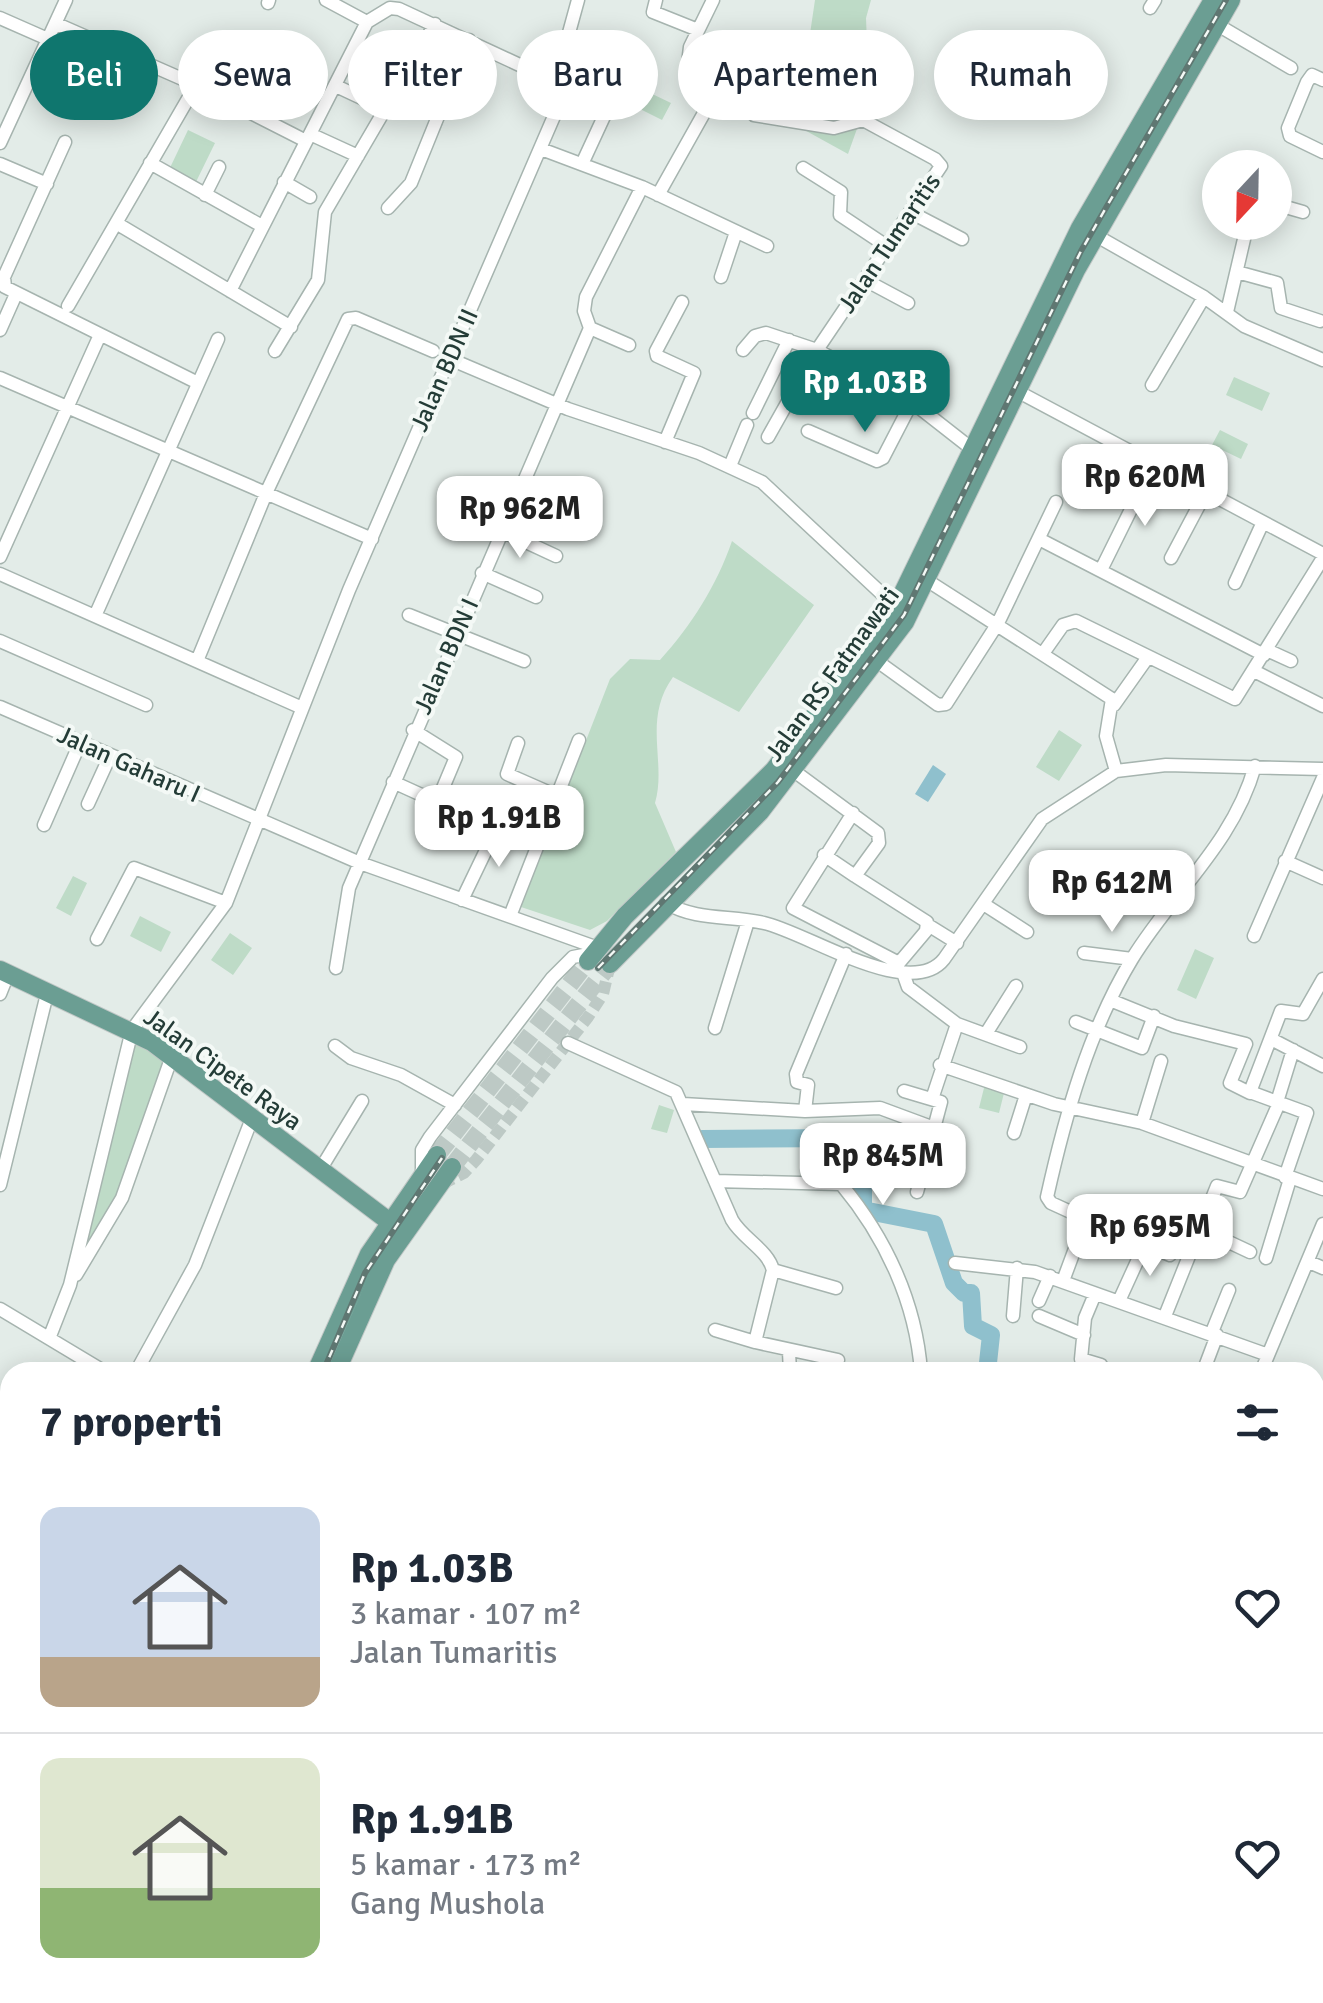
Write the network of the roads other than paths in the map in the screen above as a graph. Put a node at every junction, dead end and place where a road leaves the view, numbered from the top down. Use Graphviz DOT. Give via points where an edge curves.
graph roads {
  1 [pos="66,0"];
  2 [pos="326,0"];
  3 [pos="578,0"];
  4 [pos="656,0"];
  5 [pos="714,0"];
  6 [pos="1214,0"];
  7 [pos="1231,0"];
  8 [pos="0,18"];
  9 [pos="367,22"];
  10 [pos="57,24"];
  11 [pos="435,24"];
  12 [pos="1216,24"];
  13 [pos="54,30"];
  14 [pos="432,30"];
  15 [pos="448,30"];
  16 [pos="570,30"];
  17 [pos="698,30"];
  18 [pos="30,31"];
  19 [pos="1291,68"];
  20 [pos="178,77"];
  21 [pos="30,80"];
  22 [pos="1323,80"];
  23 [pos="336,86"];
  24 [pos="348,92"];
  25 [pos="178,116"];
  26 [pos="271,120"];
  27 [pos="380,120"];
  28 [pos="436,120"];
  29 [pos="553,120"];
  30 [pos="602,120"];
  31 [pos="700,120"];
  32 [pos="785,120"];
  33 [pos="308,137"];
  34 [pos="1138,140"];
  35 [pos="0,141"];
  36 [pos="65,142"];
  37 [pos="541,149"];
  38 [pos="1323,152"];
  39 [pos="358,156"];
  40 [pos="150,163"];
  41 [pos="0,164"];
  42 [pos="582,164"];
  43 [pos="219,167"];
  44 [pos="804,168"];
  45 [pos="284,182"];
  46 [pos="47,184"];
  47 [pos="642,187"];
  48 [pos="658,194"];
  49 [pos="205,195"];
  50 [pos="310,197"];
  51 [pos="388,208"];
  52 [pos="1292,209"];
  53 [pos="1302,212"];
  54 [pos="912,213"];
  55 [pos="116,223"];
  56 [pos="262,226"];
  57 [pos="736,232"];
  58 [pos="1095,235"];
  59 [pos="962,238"];
  60 [pos="1244,240"];
  61 [pos="767,246"];
  62 [pos="888,247"];
  63 [pos="1237,272"];
  64 [pos="720,277"];
  65 [pos="865,280"];
  66 [pos="230,291"];
  67 [pos="16,294"];
  68 [pos="1204,297"];
  69 [pos="682,302"];
  70 [pos="908,304"];
  71 [pos="68,306"];
  72 [pos="1227,312"];
  73 [pos="1320,321"];
  74 [pos="292,327"];
  75 [pos="590,328"];
  76 [pos="0,330"];
  77 [pos="99,336"];
  78 [pos="218,339"];
  79 [pos="789,340"];
  80 [pos="629,345"];
  81 [pos="743,350"];
  82 [pos="817,350"];
  83 [pos="433,351"];
  84 [pos="275,352"];
  85 [pos="450,359"];
  86 [pos="1323,360"];
  87 [pos="0,378"];
  88 [pos="196,382"];
  89 [pos="1152,385"];
  90 [pos="1016,391"];
  91 [pos="912,402"];
  92 [pos="559,405"];
  93 [pos="67,407"];
  94 [pos="808,432"];
  95 [pos="768,437"];
  96 [pos="665,442"];
  97 [pos="972,448"];
  98 [pos="168,451"];
  99 [pos="1153,464"];
  100 [pos="730,466"];
  101 [pos="1206,492"];
  102 [pos="267,493"];
  103 [pos="1056,502"];
  104 [pos="948,517"];
  105 [pos="1263,522"];
  106 [pos="500,530"];
  107 [pos="372,539"];
  108 [pos="1039,539"];
  109 [pos="556,556"];
  110 [pos="1323,556"];
  111 [pos="0,557"];
  112 [pos="1171,558"];
  113 [pos="1101,570"];
  114 [pos="482,573"];
  115 [pos="0,574"];
  116 [pos="928,581"];
  117 [pos="1234,583"];
  118 [pos="536,597"];
  119 [pos="896,607"];
  120 [pos="409,615"];
  121 [pos="95,616"];
  122 [pos="998,623"];
  123 [pos="455,634"];
  124 [pos="0,641"];
  125 [pos="1044,652"];
  126 [pos="1266,653"];
  127 [pos="1148,657"];
  128 [pos="524,661"];
  129 [pos="878,661"];
  130 [pos="1291,661"];
  131 [pos="197,662"];
  132 [pos="1254,671"];
  133 [pos="1114,705"];
  134 [pos="146,706"];
  135 [pos="1323,706"];
  136 [pos="0,707"];
  137 [pos="300,707"];
  138 [pos="413,730"];
  139 [pos="579,740"];
  140 [pos="80,742"];
  141 [pos="518,744"];
  142 [pos="110,756"];
  143 [pos="1256,766"];
  144 [pos="1323,769"];
  145 [pos="1116,771"];
  146 [pos="792,774"];
  147 [pos="1323,778"];
  148 [pos="393,782"];
  149 [pos="443,788"];
  150 [pos="557,796"];
  151 [pos="88,804"];
  152 [pos="448,807"];
  153 [pos="851,816"];
  154 [pos="500,821"];
  155 [pos="258,822"];
  156 [pos="44,826"];
  157 [pos="824,855"];
  158 [pos="1285,861"];
  159 [pos="360,864"];
  160 [pos="855,876"];
  161 [pos="1323,878"];
  162 [pos="462,900"];
  163 [pos="226,903"];
  164 [pos="666,903"];
  165 [pos="984,906"];
  166 [pos="510,916"];
  167 [pos="748,921"];
  168 [pos="927,928"];
  169 [pos="1027,932"];
  170 [pos="1254,936"];
  171 [pos="97,939"];
  172 [pos="955,946"];
  173 [pos="1084,953"];
  174 [pos="594,954"];
  175 [pos="846,954"];
  176 [pos="1132,959"];
  177 [pos="610,964"];
  178 [pos="336,968"];
  179 [pos="4,972"];
  180 [pos="904,973"];
  181 [pos="1323,979"];
  182 [pos="1016,986"];
  183 [pos="0,994"];
  184 [pos="47,994"];
  185 [pos="1110,1000"];
  186 [pos="1154,1016"];
  187 [pos="1076,1022"];
  188 [pos="957,1024"];
  189 [pos="715,1028"];
  190 [pos="132,1030"];
  191 [pos="988,1032"];
  192 [pos="1098,1032"];
  193 [pos="1273,1040"];
  194 [pos="568,1043"];
  195 [pos="1246,1044"];
  196 [pos="334,1046"];
  197 [pos="1020,1047"];
  198 [pos="1293,1050"];
  199 [pos="1266,1054"];
  200 [pos="172,1056"];
  201 [pos="1161,1061"];
  202 [pos="940,1065"];
  203 [pos="1323,1066"];
  204 [pos="904,1091"];
  205 [pos="1250,1093"];
  206 [pos="1026,1095"];
  207 [pos="932,1099"];
  208 [pos="362,1101"];
  209 [pos="1278,1102"];
  210 [pos="454,1104"];
  211 [pos="684,1104"];
  212 [pos="1070,1107"];
  213 [pos="805,1111"];
  214 [pos="251,1121"];
  215 [pos="1142,1124"];
  216 [pos="934,1128"];
  217 [pos="1014,1132"];
  218 [pos="1252,1166"];
  219 [pos="320,1170"];
  220 [pos="422,1175"];
  221 [pos="1288,1178"];
  222 [pos="716,1180"];
  223 [pos="0,1184"];
  224 [pos="1323,1189"];
  225 [pos="917,1192"];
  226 [pos="1086,1218"];
  227 [pos="1323,1224"];
  228 [pos="396,1227"];
  229 [pos="1200,1229"];
  230 [pos="1145,1244"];
  231 [pos="1250,1252"];
  232 [pos="1170,1255"];
  233 [pos="1266,1258"];
  234 [pos="1309,1262"];
  235 [pos="954,1263"];
  236 [pos="1017,1268"];
  237 [pos="1323,1268"];
  238 [pos="773,1270"];
  239 [pos="1056,1278"];
  240 [pos="70,1285"];
  241 [pos="836,1288"];
  242 [pos="1228,1290"];
  243 [pos="1095,1294"];
  244 [pos="1119,1301"];
  245 [pos="0,1308"];
  246 [pos="1013,1316"];
  247 [pos="1165,1316"];
  248 [pos="716,1330"];
  249 [pos="1214,1334"];
  250 [pos="1084,1335"];
  251 [pos="50,1336"];
  252 [pos="755,1342"];
  253 [pos="789,1352"];
  254 [pos="1268,1355"];
  255 [pos="838,1360"];
  256 [pos="90,1362"];
  257 [pos="142,1362"];
  258 [pos="320,1362"];
  259 [pos="340,1362"];
  260 [pos="790,1362"];
  261 [pos="920,1362"];
  262 [pos="1089,1362"];
  263 [pos="1206,1362"];
  264 [pos="1266,1362"];
  1 -- 10 [label="street"];
  2 -- 9 [label="street"];
  3 -- 16 [label="street"];
  4 -- 17 [label="street" via="652,12"];
  5 -- 17 [label="street"];
  6 -- 34 [label="main road, Jalan RS Fatmawati"];
  7 -- 12 [label="main road, Jalan RS Fatmawati"];
  8 -- 18 [label="street"];
  9 -- 11 [label="street" via="394,8"];
  9 -- 23 [label="street"];
  10 -- 13 [label="street"];
  10 -- 20 [label="street"];
  11 -- 14 [label="street"];
  11 -- 15 [label="street"];
  12 -- 19 [label="street"];
  12 -- 34 [label="main road, Jalan RS Fatmawati"];
  21 -- 35 [label="street"];
  22 -- 38 [label="street" via="1312,75 1288,128 1290,136"];
  23 -- 24 [label="street"];
  23 -- 33 [label="street"];
  25 -- 40 [label="street"];
  26 -- 33 [label="street"];
  27 -- 39 [label="street"];
  28 -- 51 [label="street" via="410,184"];
  29 -- 37 [label="street, Jalan BDN II"];
  30 -- 42 [label="street"];
  31 -- 48 [label="street"];
  32 -- 54 [label="street, Jalan Tumaritis" via="834,128 866,122 940,162"];
  33 -- 39 [label="street"];
  33 -- 45 [label="street"];
  34 -- 58 [label="main road, Jalan RS Fatmawati"];
  34 -- 97 [label="main road, Jalan RS Fatmawati" via="1081,225"];
  36 -- 46 [label="street"];
  37 -- 42 [label="street"];
  37 -- 85 [label="street, Jalan BDN II"];
  39 -- 74 [label="street" via="325,212 319,275"];
  40 -- 49 [label="street"];
  40 -- 55 [label="street"];
  41 -- 46 [label="street"];
  42 -- 47 [label="street"];
  43 -- 49 [label="street"];
  44 -- 62 [label="street" via="841,192 840,215"];
  45 -- 50 [label="street"];
  45 -- 56 [label="street"];
  46 -- 67 [label="street" via="3,282"];
  47 -- 48 [label="street"];
  47 -- 75 [label="street, Jalan BDN I" via="586,297"];
  48 -- 57 [label="street"];
  49 -- 56 [label="street"];
  52 -- 53 [label="street"];
  54 -- 59 [label="street"];
  54 -- 62 [label="street, Jalan Tumaritis"];
  55 -- 66 [label="street"];
  55 -- 71 [label="street"];
  56 -- 66 [label="street"];
  57 -- 61 [label="street"];
  57 -- 64 [label="street"];
  58 -- 68 [label="street"];
  58 -- 90 [label="main road, Jalan RS Fatmawati"];
  60 -- 63 [label="street"];
  62 -- 65 [label="street, Jalan Tumaritis"];
  63 -- 72 [label="street"];
  63 -- 73 [label="street" via="1277,283 1281,307"];
  65 -- 70 [label="street"];
  65 -- 82 [label="street, Jalan Tumaritis"];
  66 -- 74 [label="street"];
  67 -- 76 [label="street"];
  67 -- 77 [label="street"];
  68 -- 72 [label="street"];
  68 -- 89 [label="street"];
  69 -- 96 [label="street" via="656,351 694,373"];
  72 -- 86 [label="street"];
  74 -- 84 [label="street"];
  75 -- 80 [label="street"];
  75 -- 92 [label="street, Jalan BDN I"];
  77 -- 88 [label="street"];
  77 -- 93 [label="street"];
  78 -- 88 [label="street"];
  79 -- 81 [label="street" via="762,333"];
  79 -- 82 [label="street"];
  79 -- 100 [label="street"];
  82 -- 91 [label="street"];
  82 -- 95 [label="street, Jalan Tumaritis"];
  83 -- 102 [label="street" via="349,318"];
  85 -- 92 [label="street"];
  85 -- 107 [label="street, Jalan BDN II"];
  87 -- 93 [label="street"];
  88 -- 98 [label="street"];
  90 -- 99 [label="street"];
  90 -- 104 [label="main road, Jalan RS Fatmawati"];
  91 -- 94 [label="street" via="877,461"];
  91 -- 97 [label="street"];
  92 -- 96 [label="street"];
  92 -- 106 [label="street, Jalan BDN I"];
  93 -- 98 [label="street"];
  93 -- 111 [label="street"];
  96 -- 100 [label="street"];
  97 -- 104 [label="main road, Jalan RS Fatmawati"];
  98 -- 102 [label="street"];
  98 -- 121 [label="street"];
  99 -- 101 [label="street"];
  99 -- 113 [label="street"];
  100 -- 119 [label="street" via="773,489"];
  101 -- 105 [label="street"];
  101 -- 112 [label="street"];
  102 -- 107 [label="street"];
  102 -- 131 [label="street"];
  103 -- 108 [label="street"];
  104 -- 116 [label="main road, Jalan RS Fatmawati"];
  104 -- 119 [label="main road, Jalan RS Fatmawati"];
  105 -- 110 [label="street"];
  105 -- 117 [label="street"];
  106 -- 109 [label="street"];
  106 -- 114 [label="street, Jalan BDN I"];
  107 -- 137 [label="street, Jalan BDN II"];
  108 -- 113 [label="street"];
  108 -- 122 [label="street"];
  110 -- 126 [label="street"];
  113 -- 126 [label="street"];
  114 -- 118 [label="street"];
  114 -- 123 [label="street, Jalan BDN I"];
  115 -- 121 [label="street"];
  116 -- 122 [label="street"];
  116 -- 129 [label="main road, Jalan RS Fatmawati"];
  119 -- 174 [label="main road, Jalan RS Fatmawati" via="774,770"];
  120 -- 123 [label="street"];
  121 -- 131 [label="street"];
  122 -- 125 [label="street"];
  122 -- 129 [label="street" via="944,706"];
  123 -- 128 [label="street"];
  123 -- 138 [label="street, Jalan BDN I"];
  124 -- 134 [label="street"];
  125 -- 127 [label="street" via="1063,625 1076,621"];
  125 -- 133 [label="street"];
  126 -- 130 [label="street"];
  126 -- 132 [label="street"];
  127 -- 132 [label="street" via="1235,699"];
  127 -- 133 [label="street"];
  129 -- 146 [label="main road, Jalan RS Fatmawati"];
  131 -- 137 [label="street"];
  132 -- 135 [label="street"];
  133 -- 145 [label="street" via="1106,736"];
  136 -- 140 [label="street, Jalan Gaharu I"];
  137 -- 155 [label="street, Jalan BDN II"];
  138 -- 148 [label="street, Jalan BDN I"];
  138 -- 149 [label="street" via="456,757"];
  139 -- 150 [label="street"];
  140 -- 142 [label="street, Jalan Gaharu I"];
  140 -- 156 [label="street"];
  141 -- 150 [label="street" via="507,774"];
  142 -- 151 [label="street"];
  142 -- 155 [label="street, Jalan Gaharu I"];
  143 -- 144 [label="street"];
  143 -- 145 [label="street" via="1166,764"];
  143 -- 176 [label="street" via="1233,822"];
  145 -- 165 [label="street" via="1042,819"];
  146 -- 153 [label="street"];
  146 -- 164 [label="main road, Jalan RS Fatmawati"];
  147 -- 158 [label="street"];
  148 -- 152 [label="street"];
  148 -- 159 [label="street, Jalan BDN I"];
  150 -- 166 [label="street"];
  153 -- 157 [label="street"];
  153 -- 160 [label="street" via="880,839"];
  154 -- 162 [label="street"];
  155 -- 159 [label="street, Jalan Gaharu I"];
  155 -- 163 [label="street, Jalan BDN II"];
  157 -- 160 [label="street"];
  157 -- 168 [label="street" via="795,910 896,963"];
  158 -- 161 [label="street"];
  158 -- 170 [label="street"];
  159 -- 162 [label="street, Jalan Gaharu I"];
  159 -- 178 [label="street, Jalan BDN I" via="349,888"];
  160 -- 168 [label="street"];
  162 -- 166 [label="street, Jalan Gaharu I"];
  163 -- 171 [label="street" via="134,868"];
  163 -- 190 [label="street, Jalan BDN II"];
  164 -- 167 [label="street" via="694,915"];
  164 -- 177 [label="main road, Jalan RS Fatmawati"];
  165 -- 169 [label="street"];
  165 -- 172 [label="street"];
  166 -- 174 [label="street, Jalan Gaharu I"];
  167 -- 175 [label="street"];
  167 -- 189 [label="street"];
  168 -- 172 [label="street"];
  172 -- 180 [label="street" via="940,966"];
  173 -- 176 [label="street"];
  174 -- 210 [label="street" via="573,958 552,978"];
  175 -- 180 [label="street"];
  175 -- 213 [label="street" via="796,1074 808,1086"];
  176 -- 185 [label="street"];
  179 -- 183 [label="street"];
  179 -- 184 [label="main road, Jalan Cipete Raya"];
  180 -- 188 [label="street" via="908,987"];
  181 -- 193 [label="street" via="1302,1014 1280,1011"];
  182 -- 191 [label="street"];
  184 -- 190 [label="main road, Jalan Cipete Raya"];
  184 -- 223 [label="street"];
  185 -- 186 [label="street"];
  185 -- 192 [label="street"];
  186 -- 192 [label="street" via="1142,1048"];
  186 -- 195 [label="street"];
  187 -- 192 [label="street"];
  188 -- 191 [label="street"];
  188 -- 202 [label="street"];
  190 -- 200 [label="main road, Jalan Cipete Raya"];
  190 -- 240 [label="street"];
  191 -- 197 [label="street"];
  192 -- 212 [label="street"];
  193 -- 198 [label="street"];
  193 -- 199 [label="street"];
  194 -- 211 [label="street" via="673,1089"];
  195 -- 199 [label="street"];
  195 -- 205 [label="street" via="1230,1083"];
  196 -- 210 [label="street"];
  198 -- 203 [label="street"];
  198 -- 209 [label="street"];
  199 -- 205 [label="street"];
  200 -- 214 [label="main road, Jalan Cipete Raya"];
  200 -- 240 [label="street" via="122,1198"];
  201 -- 215 [label="street"];
  202 -- 206 [label="street"];
  202 -- 207 [label="street"];
  204 -- 207 [label="street"];
  205 -- 209 [label="street"];
  206 -- 212 [label="street"];
  206 -- 217 [label="street"];
  207 -- 216 [label="street" via="941,1102"];
  208 -- 219 [label="street"];
  209 -- 218 [label="street"];
  209 -- 221 [label="street" via="1307,1115"];
  210 -- 220 [label="street" via="422,1150"];
  211 -- 213 [label="street"];
  211 -- 222 [label="street"];
  212 -- 215 [label="street"];
  212 -- 226 [label="street" via="1047,1197"];
  213 -- 216 [label="street" via="880,1108"];
  214 -- 219 [label="main road, Jalan Cipete Raya"];
  214 -- 257 [label="street" via="195,1266"];
  215 -- 218 [label="street"];
  216 -- 225 [label="street"];
  218 -- 221 [label="street"];
  218 -- 229 [label="street" via="1240,1192 1217,1186"];
  219 -- 228 [label="main road, Jalan Cipete Raya"];
  220 -- 228 [label="main road"];
  220 -- 228 [label="main road" via="444,1161"];
  221 -- 224 [label="street"];
  221 -- 233 [label="street"];
  222 -- 238 [label="street" via="738,1230"];
  222 -- 261 [label="street" via="841,1184 904,1289"];
  226 -- 230 [label="street"];
  226 -- 239 [label="street"];
  227 -- 234 [label="street"];
  228 -- 258 [label="main road" via="340,1310"];
  228 -- 259 [label="main road"];
  229 -- 231 [label="street"];
  229 -- 247 [label="street"];
  230 -- 232 [label="street"];
  230 -- 244 [label="street"];
  234 -- 237 [label="street"];
  234 -- 254 [label="street"];
  235 -- 236 [label="street"];
  236 -- 239 [label="street"];
  236 -- 246 [label="street"];
  238 -- 241 [label="street"];
  238 -- 252 [label="street"];
  239 -- 243 [label="street"];
  239 -- 250 [label="street" via="1039,1308"];
  240 -- 251 [label="street"];
  242 -- 249 [label="street"];
  243 -- 244 [label="street"];
  243 -- 250 [label="street"];
  244 -- 247 [label="street"];
  245 -- 251 [label="street"];
  247 -- 249 [label="street"];
  248 -- 252 [label="street"];
  249 -- 254 [label="street"];
  249 -- 263 [label="street"];
  250 -- 262 [label="street" via="1082,1361"];
  251 -- 256 [label="street"];
  252 -- 253 [label="street"];
  253 -- 255 [label="street"];
  253 -- 260 [label="street"];
  254 -- 264 [label="street"];
}
